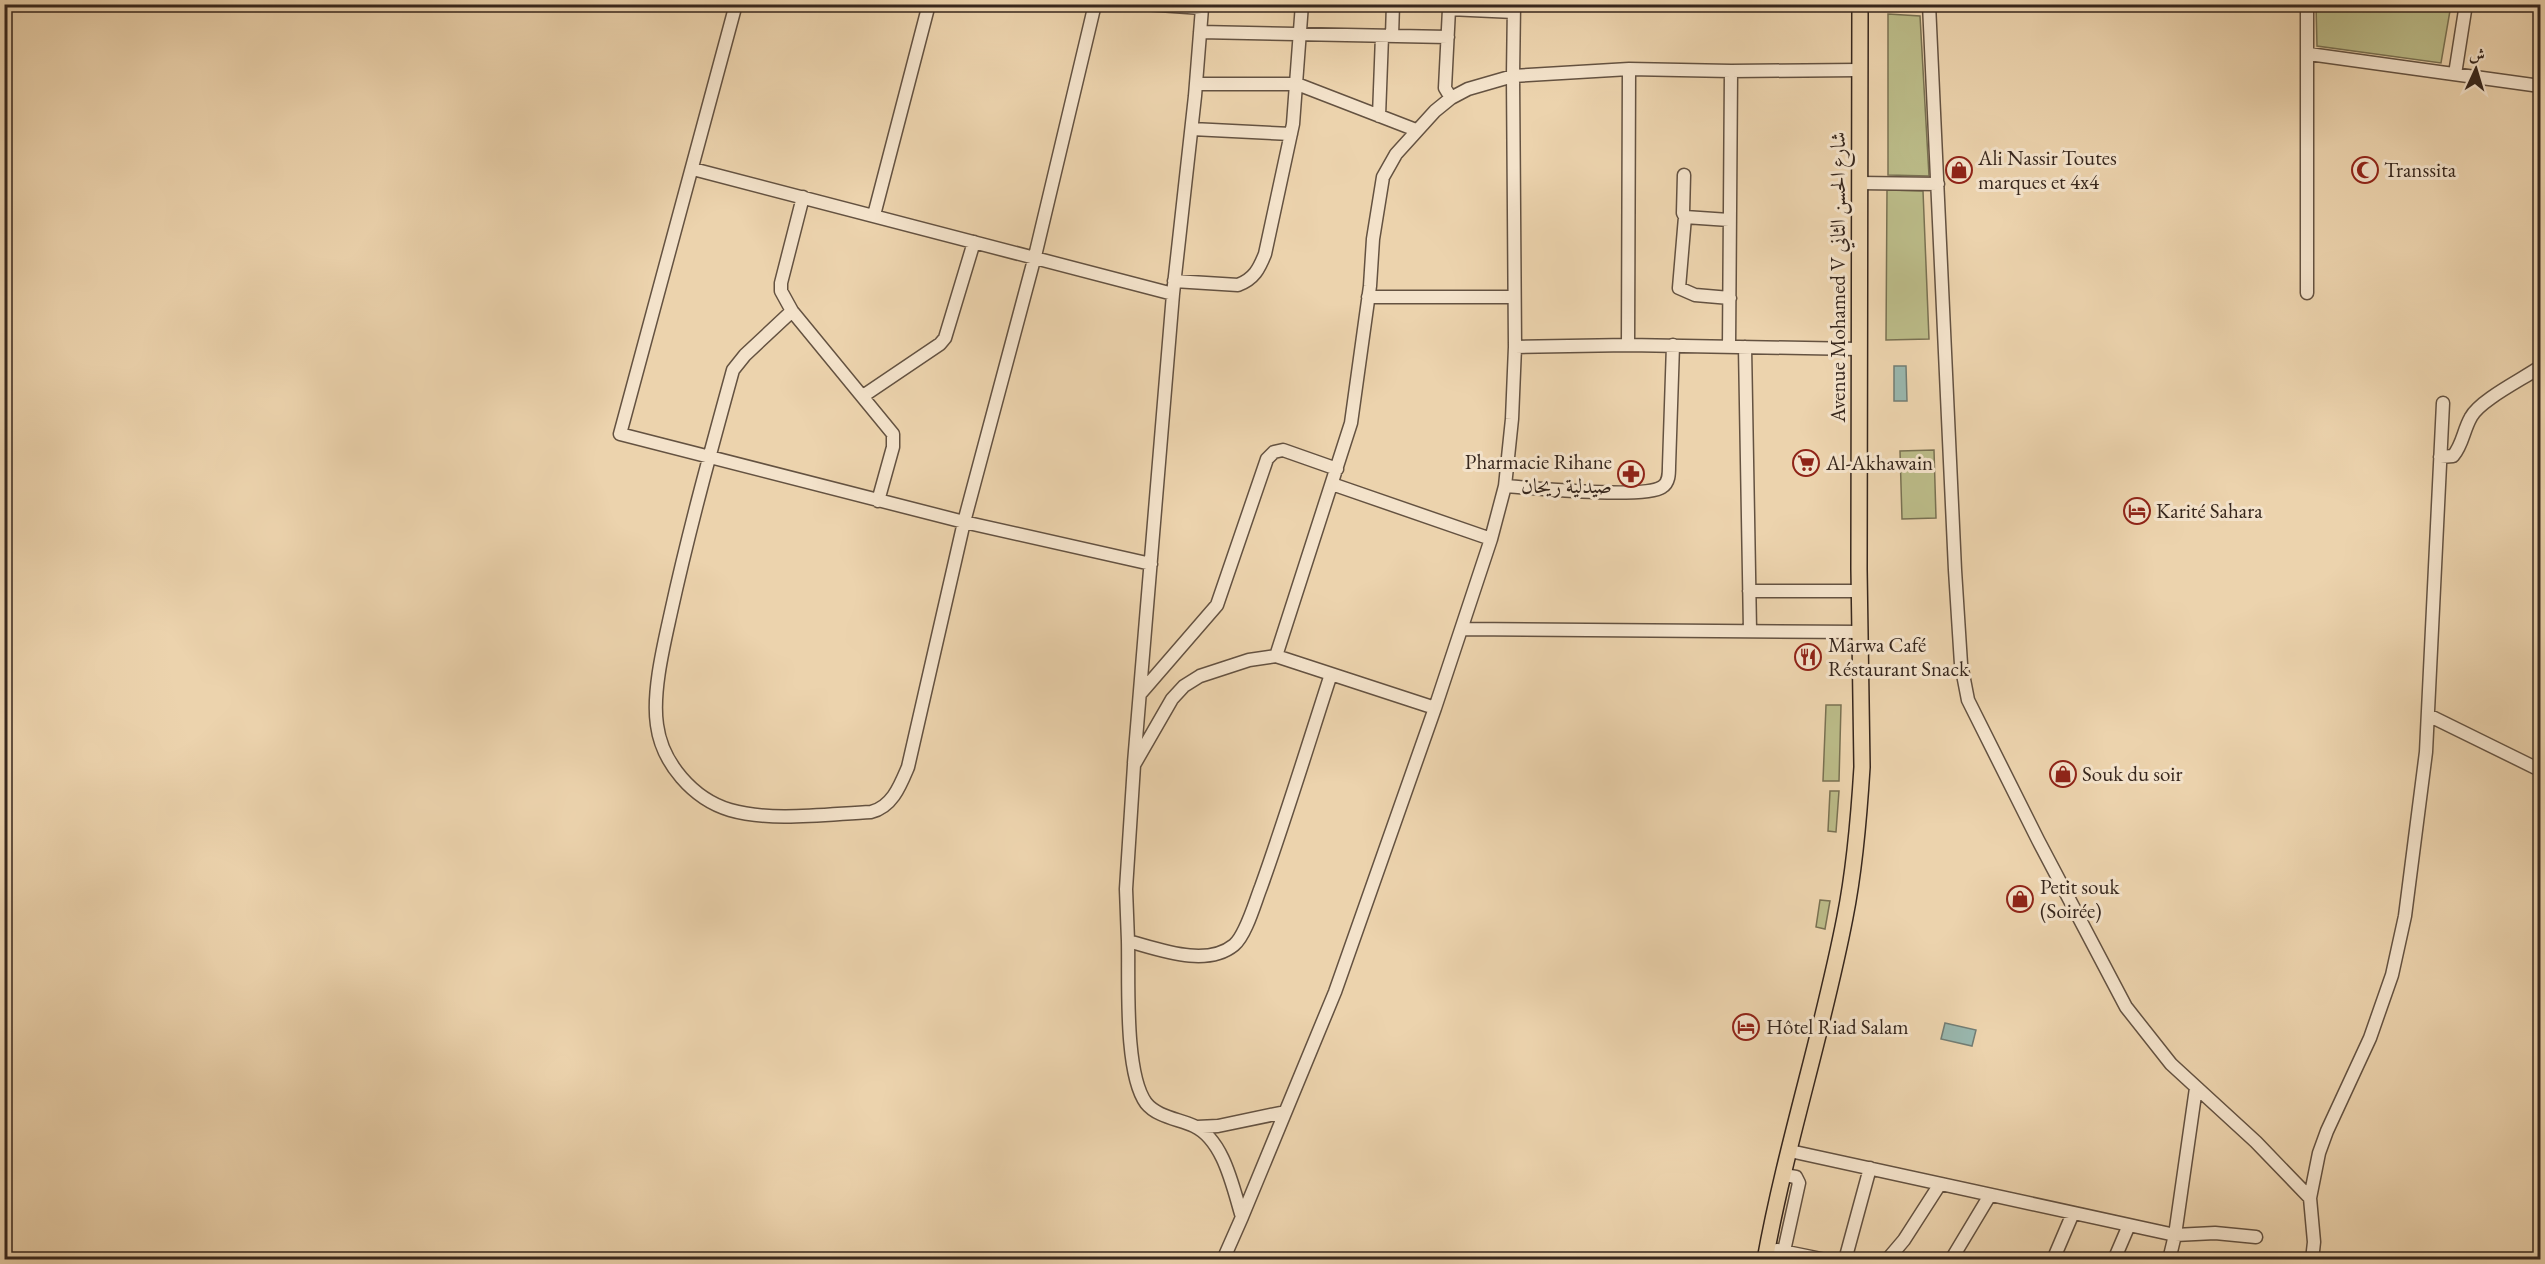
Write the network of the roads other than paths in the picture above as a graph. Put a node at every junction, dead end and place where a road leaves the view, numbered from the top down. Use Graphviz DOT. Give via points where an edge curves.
graph roads {
  1 [pos="736,4"];
  2 [pos="928,4"];
  3 [pos="1095,4"];
  4 [pos="1144,4"];
  5 [pos="1302,4"];
  6 [pos="1393,4"];
  7 [pos="1860,4"];
  8 [pos="1929,4"];
  9 [pos="2307,4"];
  10 [pos="2466,4"];
  11 [pos="1187,6"];
  12 [pos="1204,6"];
  13 [pos="1448,7"];
  14 [pos="1514,8"];
  15 [pos="1200,32"];
  16 [pos="1300,35"];
  17 [pos="1387,36"];
  18 [pos="1448,37"];
  19 [pos="2309,54"];
  20 [pos="1629,69"];
  21 [pos="1859,70"];
  22 [pos="1731,71"];
  23 [pos="2455,74"];
  24 [pos="1513,76"];
  25 [pos="1196,84"];
  26 [pos="1297,84"];
  27 [pos="2541,86"];
  28 [pos="1451,98"];
  29 [pos="1379,116"];
  30 [pos="1192,129"];
  31 [pos="1416,130"];
  32 [pos="1291,134"];
  33 [pos="693,169"];
  34 [pos="1684,175"];
  35 [pos="1859,183"];
  36 [pos="1938,184"];
  37 [pos="803,197"];
  38 [pos="874,215"];
  39 [pos="1685,217"];
  40 [pos="1729,220"];
  41 [pos="974,242"];
  42 [pos="1035,256"];
  43 [pos="1174,281"];
  44 [pos="2307,293"];
  45 [pos="1173,294"];
  46 [pos="1368,297"];
  47 [pos="1514,297"];
  48 [pos="1730,298"];
  49 [pos="792,311"];
  50 [pos="1628,345"];
  51 [pos="1673,345"];
  52 [pos="1515,347"];
  53 [pos="1729,347"];
  54 [pos="1745,347"];
  55 [pos="1859,348"];
  56 [pos="2541,368"];
  57 [pos="863,396"];
  58 [pos="2443,403"];
  59 [pos="2440,457"];
  60 [pos="709,458"];
  61 [pos="1337,469"];
  62 [pos="1332,484"];
  63 [pos="1504,486"];
  64 [pos="878,501"];
  65 [pos="964,522"];
  66 [pos="1491,539"];
  67 [pos="1150,564"];
  68 [pos="1749,591"];
  69 [pos="1860,591"];
  70 [pos="1462,629"];
  71 [pos="1750,630"];
  72 [pos="1860,633"];
  73 [pos="1276,656"];
  74 [pos="1331,674"];
  75 [pos="1140,694"];
  76 [pos="1435,708"];
  77 [pos="2428,715"];
  78 [pos="1134,765"];
  79 [pos="2541,770"];
  80 [pos="1128,941"];
  81 [pos="2196,1088"];
  82 [pos="1285,1112"];
  83 [pos="1197,1127"];
  84 [pos="1790,1151"];
  85 [pos="1870,1168"];
  86 [pos="1784,1175"];
  87 [pos="1940,1184"];
  88 [pos="1990,1195"];
  89 [pos="2310,1198"];
  90 [pos="2073,1213"];
  91 [pos="1242,1217"];
  92 [pos="2129,1225"];
  93 [pos="2175,1235"];
  94 [pos="2256,1237"];
  95 [pos="1766,1253"];
  96 [pos="1783,1255"];
  97 [pos="1224,1260"];
  98 [pos="1826,1260"];
  99 [pos="1845,1260"];
  100 [pos="1887,1260"];
  101 [pos="1951,1260"];
  102 [pos="2053,1260"];
  103 [pos="2114,1260"];
  104 [pos="2169,1260"];
  105 [pos="2312,1260"];
  1 -- 33 [label="street"];
  2 -- 38 [label="street"];
  3 -- 42 [label="street"];
  4 -- 11 [label="street"];
  5 -- 16 [label="street"];
  6 -- 17 [label="street"];
  7 -- 21 [label="main road, Avenue Mohamed V شارع الحسن الثاني"];
  8 -- 36 [label="street"];
  9 -- 19 [label="street"];
  10 -- 23 [label="street"];
  11 -- 12 [label="street"];
  12 -- 15 [label="street"];
  13 -- 14 [label="street"];
  13 -- 18 [label="street"];
  14 -- 24 [label="street"];
  15 -- 16 [label="street"];
  15 -- 25 [label="street"];
  16 -- 17 [label="street"];
  16 -- 26 [label="street"];
  17 -- 18 [label="street"];
  17 -- 29 [label="street"];
  18 -- 28 [label="street" via="1445,88"];
  19 -- 23 [label="street"];
  19 -- 44 [label="street"];
  20 -- 22 [label="street"];
  20 -- 24 [label="street"];
  20 -- 50 [label="street"];
  21 -- 22 [label="street"];
  21 -- 35 [label="main road, Avenue Mohamed V شارع الحسن الثاني"];
  22 -- 40 [label="street"];
  23 -- 27 [label="street"];
  24 -- 28 [label="street"];
  24 -- 47 [label="street"];
  25 -- 26 [label="street"];
  25 -- 30 [label="street"];
  26 -- 29 [label="street"];
  26 -- 32 [label="street"];
  28 -- 31 [label="street"];
  29 -- 31 [label="street"];
  30 -- 32 [label="street"];
  30 -- 43 [label="street"];
  31 -- 46 [label="street" via="1383,177"];
  32 -- 43 [label="street" via="1265,254 1258,270 1238,285"];
  33 -- 37 [label="street"];
  33 -- 60 [label="street" via="620,434"];
  34 -- 39 [label="street"];
  35 -- 36 [label="street"];
  35 -- 55 [label="main road, Avenue Mohamed V شارع الحسن الثاني"];
  36 -- 81 [label="street" via="1964,687 1976,720 2126,1007 2171,1064"];
  37 -- 38 [label="street"];
  37 -- 49 [label="street" via="781,283"];
  38 -- 41 [label="street"];
  39 -- 40 [label="street"];
  39 -- 48 [label="street" via="1679,288 1695,296"];
  40 -- 48 [label="street"];
  41 -- 42 [label="street"];
  41 -- 57 [label="street" via="945,338"];
  42 -- 45 [label="street"];
  42 -- 65 [label="street"];
  43 -- 45 [label="street"];
  45 -- 67 [label="street"];
  46 -- 47 [label="street"];
  46 -- 61 [label="street" via="1355,405"];
  47 -- 52 [label="street"];
  48 -- 53 [label="street"];
  49 -- 57 [label="street"];
  49 -- 60 [label="street" via="733,370"];
  50 -- 51 [label="street"];
  50 -- 52 [label="street"];
  51 -- 53 [label="street"];
  51 -- 63 [label="street" via="1670,466 1665,486 1642,491 1570,491"];
  52 -- 63 [label="street"];
  53 -- 54 [label="street"];
  54 -- 55 [label="street"];
  54 -- 68 [label="street"];
  55 -- 69 [label="main road, Avenue Mohamed V شارع الحسن الثاني"];
  56 -- 59 [label="street" via="2479,406 2458,450 2453,456"];
  57 -- 64 [label="street" via="894,439"];
  58 -- 59 [label="street"];
  59 -- 77 [label="street"];
  60 -- 64 [label="street"];
  60 -- 65 [label="street" via="662,658 657,723 662,746 680,778 729,810 768,817 871,812 881,809 892,798 913,750 922,696"];
  61 -- 62 [label="street"];
  61 -- 75 [label="street" via="1283,450 1267,459 1216,605"];
  62 -- 66 [label="street"];
  62 -- 73 [label="street"];
  63 -- 66 [label="street"];
  64 -- 65 [label="street"];
  65 -- 67 [label="street"];
  66 -- 70 [label="street"];
  67 -- 75 [label="street"];
  68 -- 69 [label="street"];
  68 -- 71 [label="street"];
  69 -- 72 [label="main road, Avenue Mohamed V شارع الحسن الثاني"];
  70 -- 71 [label="street"];
  70 -- 76 [label="street"];
  71 -- 72 [label="street"];
  72 -- 84 [label="main road, Avenue Mohamed V شارع الحسن الثاني" via="1862,767 1855,856 1843,927"];
  73 -- 74 [label="street"];
  73 -- 78 [label="street" via="1200,676 1184,686 1172,699"];
  74 -- 76 [label="street"];
  74 -- 80 [label="street" via="1250,918 1235,944 1212,955 1189,955"];
  75 -- 78 [label="street"];
  76 -- 82 [label="street" via="1339,980"];
  77 -- 79 [label="street"];
  77 -- 89 [label="street" via="2413,867 2392,975 2370,1038 2327,1131"];
  78 -- 80 [label="street" via="1126,889"];
  80 -- 83 [label="street" via="1132,1053 1140,1094 1157,1113"];
  81 -- 89 [label="street"];
  81 -- 93 [label="street"];
  82 -- 83 [label="street" via="1227,1125"];
  82 -- 91 [label="street"];
  83 -- 91 [label="street" via="1211,1139 1220,1156"];
  84 -- 85 [label="street"];
  84 -- 86 [label="main road, Avenue Mohamed V شارع الحسن الثاني"];
  85 -- 87 [label="street"];
  85 -- 99 [label="street"];
  86 -- 95 [label="main road, Avenue Mohamed V شارع الحسن الثاني"];
  86 -- 96 [label="street" via="1796,1177 1799,1184"];
  87 -- 88 [label="street"];
  87 -- 100 [label="street"];
  88 -- 90 [label="street"];
  88 -- 101 [label="street"];
  89 -- 105 [label="street"];
  90 -- 92 [label="street"];
  90 -- 102 [label="street"];
  91 -- 97 [label="street"];
  92 -- 93 [label="street"];
  92 -- 103 [label="street"];
  93 -- 94 [label="street"];
  93 -- 104 [label="street"];
  95 -- 96 [label="street"];
  96 -- 98 [label="street"];
}
